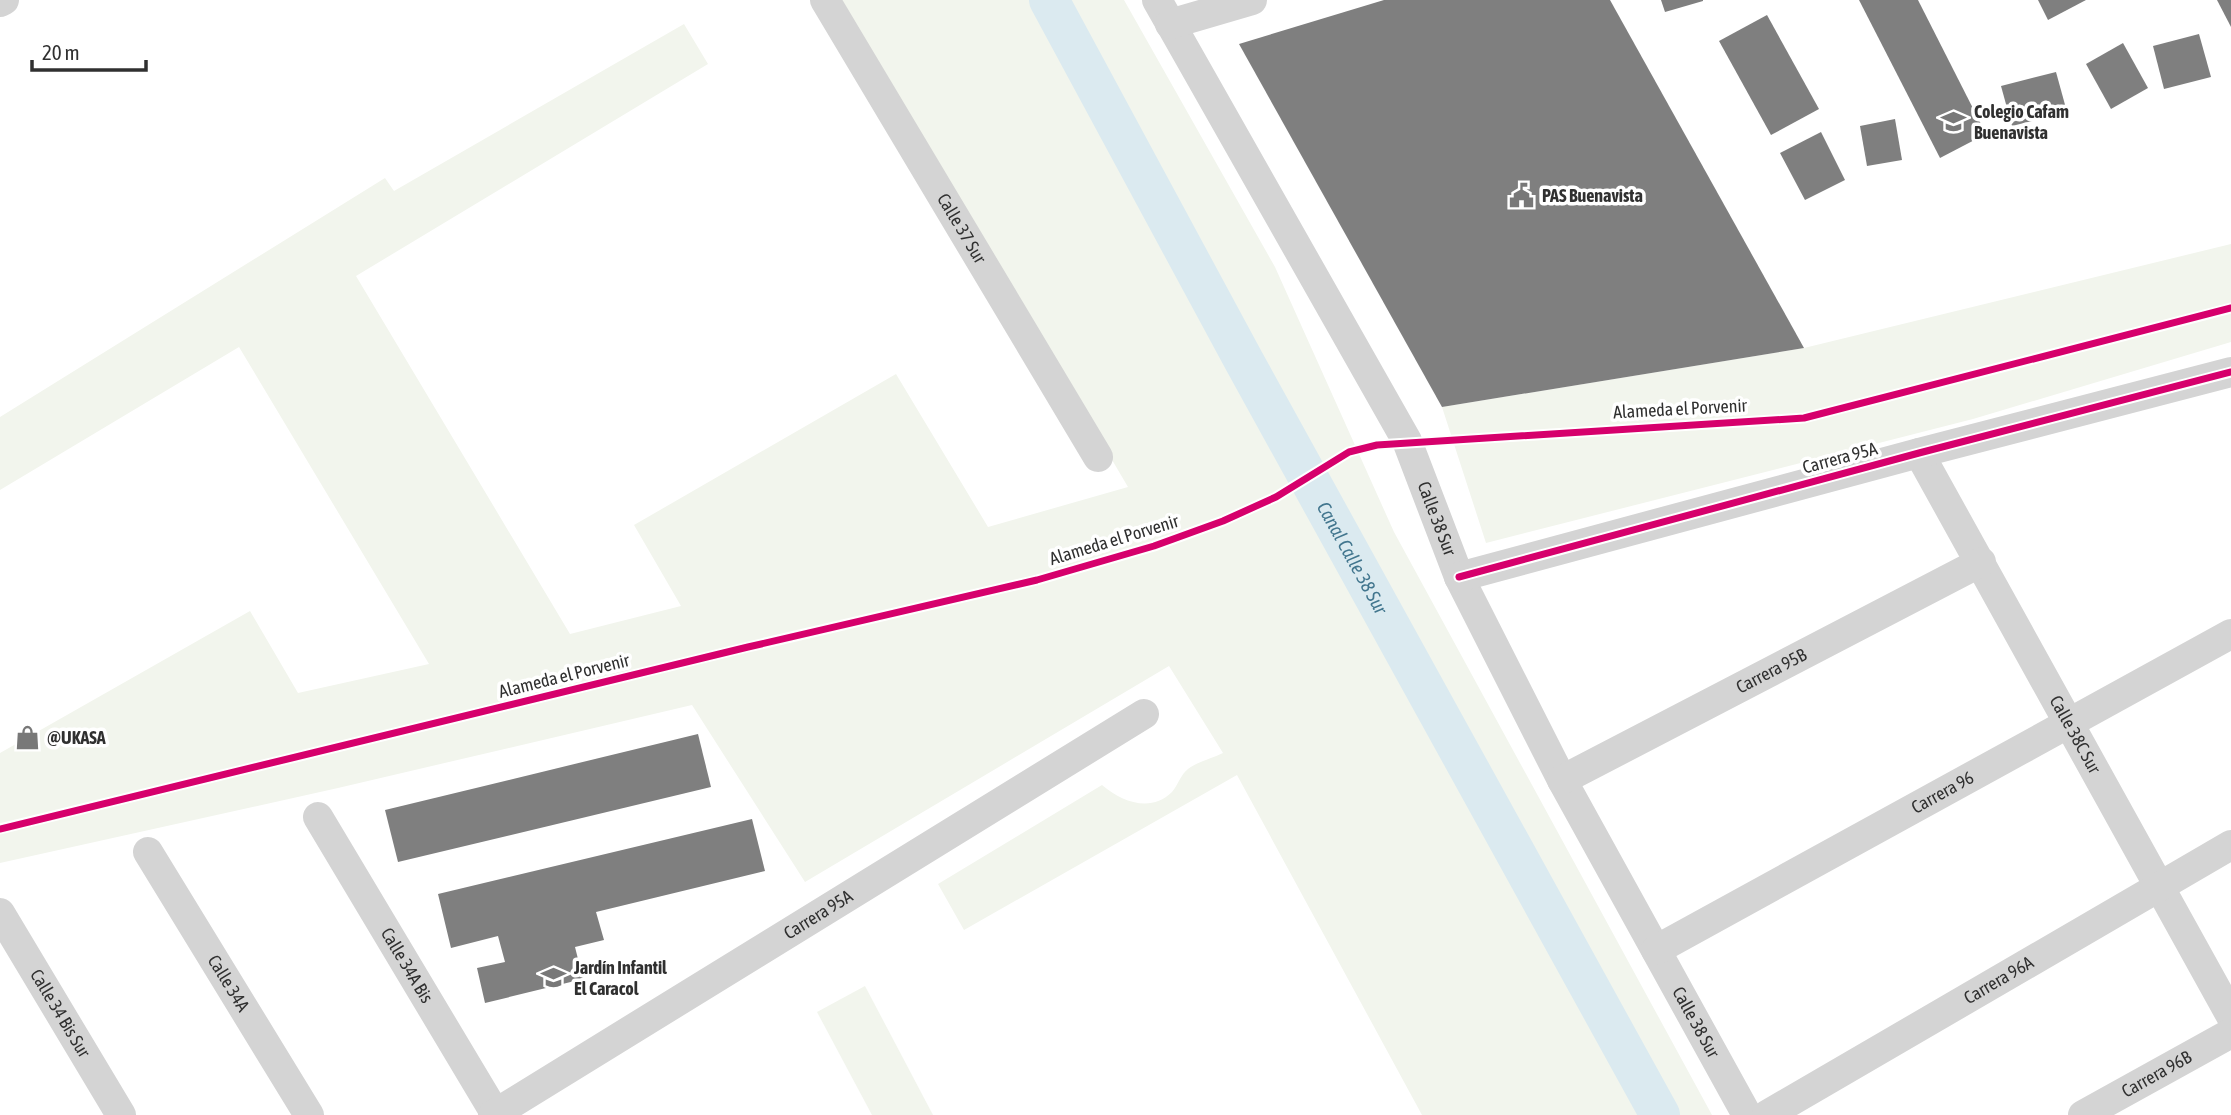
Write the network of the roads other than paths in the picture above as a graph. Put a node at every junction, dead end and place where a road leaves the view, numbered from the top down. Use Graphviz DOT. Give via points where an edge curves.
graph roads {
  1 [pos="824,0"];
  2 [pos="1252,0"];
  3 [pos="1164,12"];
  4 [pos="2231,372"];
  5 [pos="1919,453"];
  6 [pos="1098,457"];
  7 [pos="1980,562"];
  8 [pos="1459,577"];
  9 [pos="2231,634"];
  10 [pos="1143,714"];
  11 [pos="2069,723"];
  12 [pos="1562,780"];
  13 [pos="318,817"];
  14 [pos="2231,845"];
  15 [pos="148,852"];
  16 [pos="2160,887"];
  17 [pos="0,914"];
  18 [pos="1656,950"];
  19 [pos="2231,1016"];
  20 [pos="2231,1033"];
  21 [pos="494,1114"];
  22 [pos="121,1115"];
  23 [pos="309,1115"];
  24 [pos="1747,1115"];
  25 [pos="1767,1115"];
  26 [pos="2083,1115"];
  1 -- 6 [label="street, Calle 37 Sur"];
  2 -- 3 [label="street"];
  3 -- 8 [label="street, Calle 38 Sur" via="1407,441"];
  4 -- 5 [label="street, Carrera 95A"];
  5 -- 7 [label="street, Calle 38C Sur"];
  5 -- 8 [label="street, Carrera 95A"];
  7 -- 11 [label="street, Calle 38C Sur"];
  7 -- 12 [label="street, Carrera 95B"];
  8 -- 12 [label="street, Calle 38 Sur"];
  9 -- 11 [label="street, Carrera 96"];
  10 -- 21 [label="street, Carrera 95A"];
  11 -- 16 [label="street, Calle 38C Sur"];
  11 -- 18 [label="street, Carrera 96"];
  12 -- 18 [label="street, Calle 38 Sur"];
  13 -- 21 [label="street, Calle 34A Bis"];
  14 -- 16 [label="street, Carrera 96A"];
  15 -- 23 [label="street, Calle 34A"];
  16 -- 19 [label="street, Calle 38C Sur"];
  16 -- 25 [label="street, Carrera 96A"];
  17 -- 22 [label="street, Calle 34 Bis Sur"];
  18 -- 24 [label="street, Calle 38 Sur"];
  20 -- 26 [label="street, Carrera 96B"];
}
